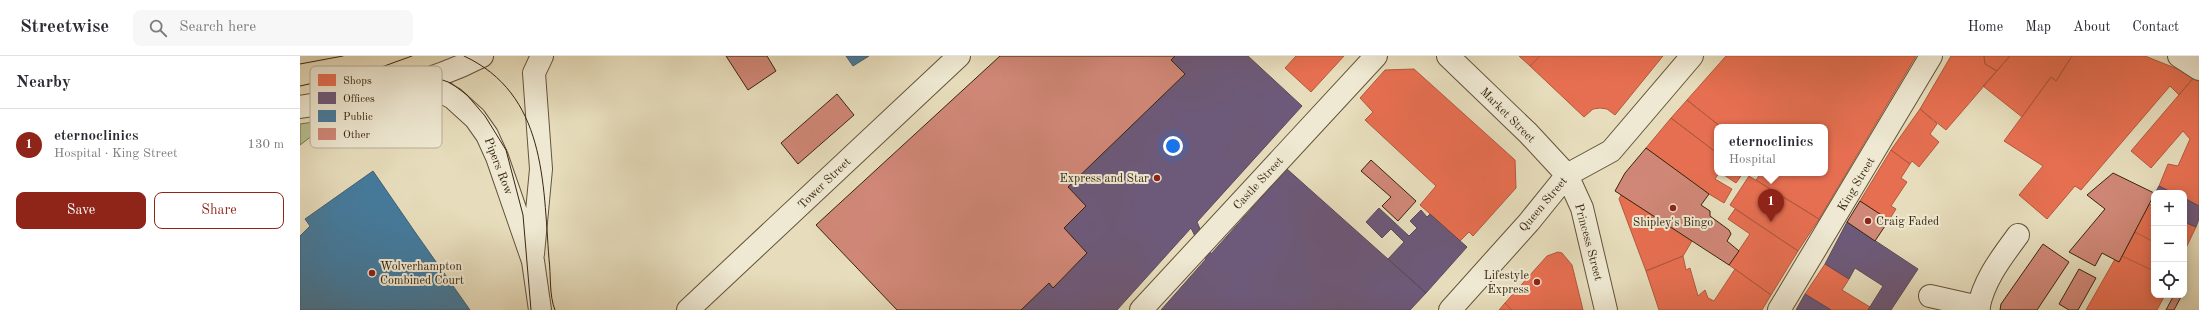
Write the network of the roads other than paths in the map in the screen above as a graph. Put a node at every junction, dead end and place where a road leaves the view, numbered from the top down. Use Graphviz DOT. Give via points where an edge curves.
graph roads {
  1 [pos="482,56"];
  2 [pos="959,56"];
  3 [pos="1376,56"];
  4 [pos="1448,56"];
  5 [pos="1692,56"];
  6 [pos="1931,56"];
  7 [pos="2179,56"];
  8 [pos="533,62"];
  9 [pos="2199,69"];
  10 [pos="442,74"];
  11 [pos="442,92"];
  12 [pos="310,105"];
  13 [pos="300,107"];
  14 [pos="1567,175"];
  15 [pos="2018,235"];
  16 [pos="533,261"];
  17 [pos="1930,296"];
  18 [pos="1978,309"];
  19 [pos="540,310"];
  20 [pos="688,310"];
  21 [pos="1141,310"];
  22 [pos="1450,310"];
  23 [pos="1606,310"];
  24 [pos="1779,310"];
  1 -- 10 [label="street"];
  2 -- 20 [label="street, Tower Street"];
  3 -- 21 [label="street, Castle Street"];
  4 -- 14 [label="street, Market Street" via="1528,133"];
  5 -- 14 [label="street, Queen Street" via="1611,151"];
  6 -- 24 [label="street, King Street"];
  7 -- 9 [label="street"];
  8 -- 16 [label="street, Pipers Row" via="541,170"];
  11 -- 16 [label="street, Pipers Row" via="453,98 475,118 488,135"];
  12 -- 13 [label="street"];
  14 -- 22 [label="street, Queen Street" via="1529,222"];
  14 -- 23 [label="street, Princess Street" via="1582,208"];
  15 -- 18 [label="street" via="1994,269 1983,291"];
  16 -- 19 [label="street, Pipers Row"];
  17 -- 18 [label="street"];
}
